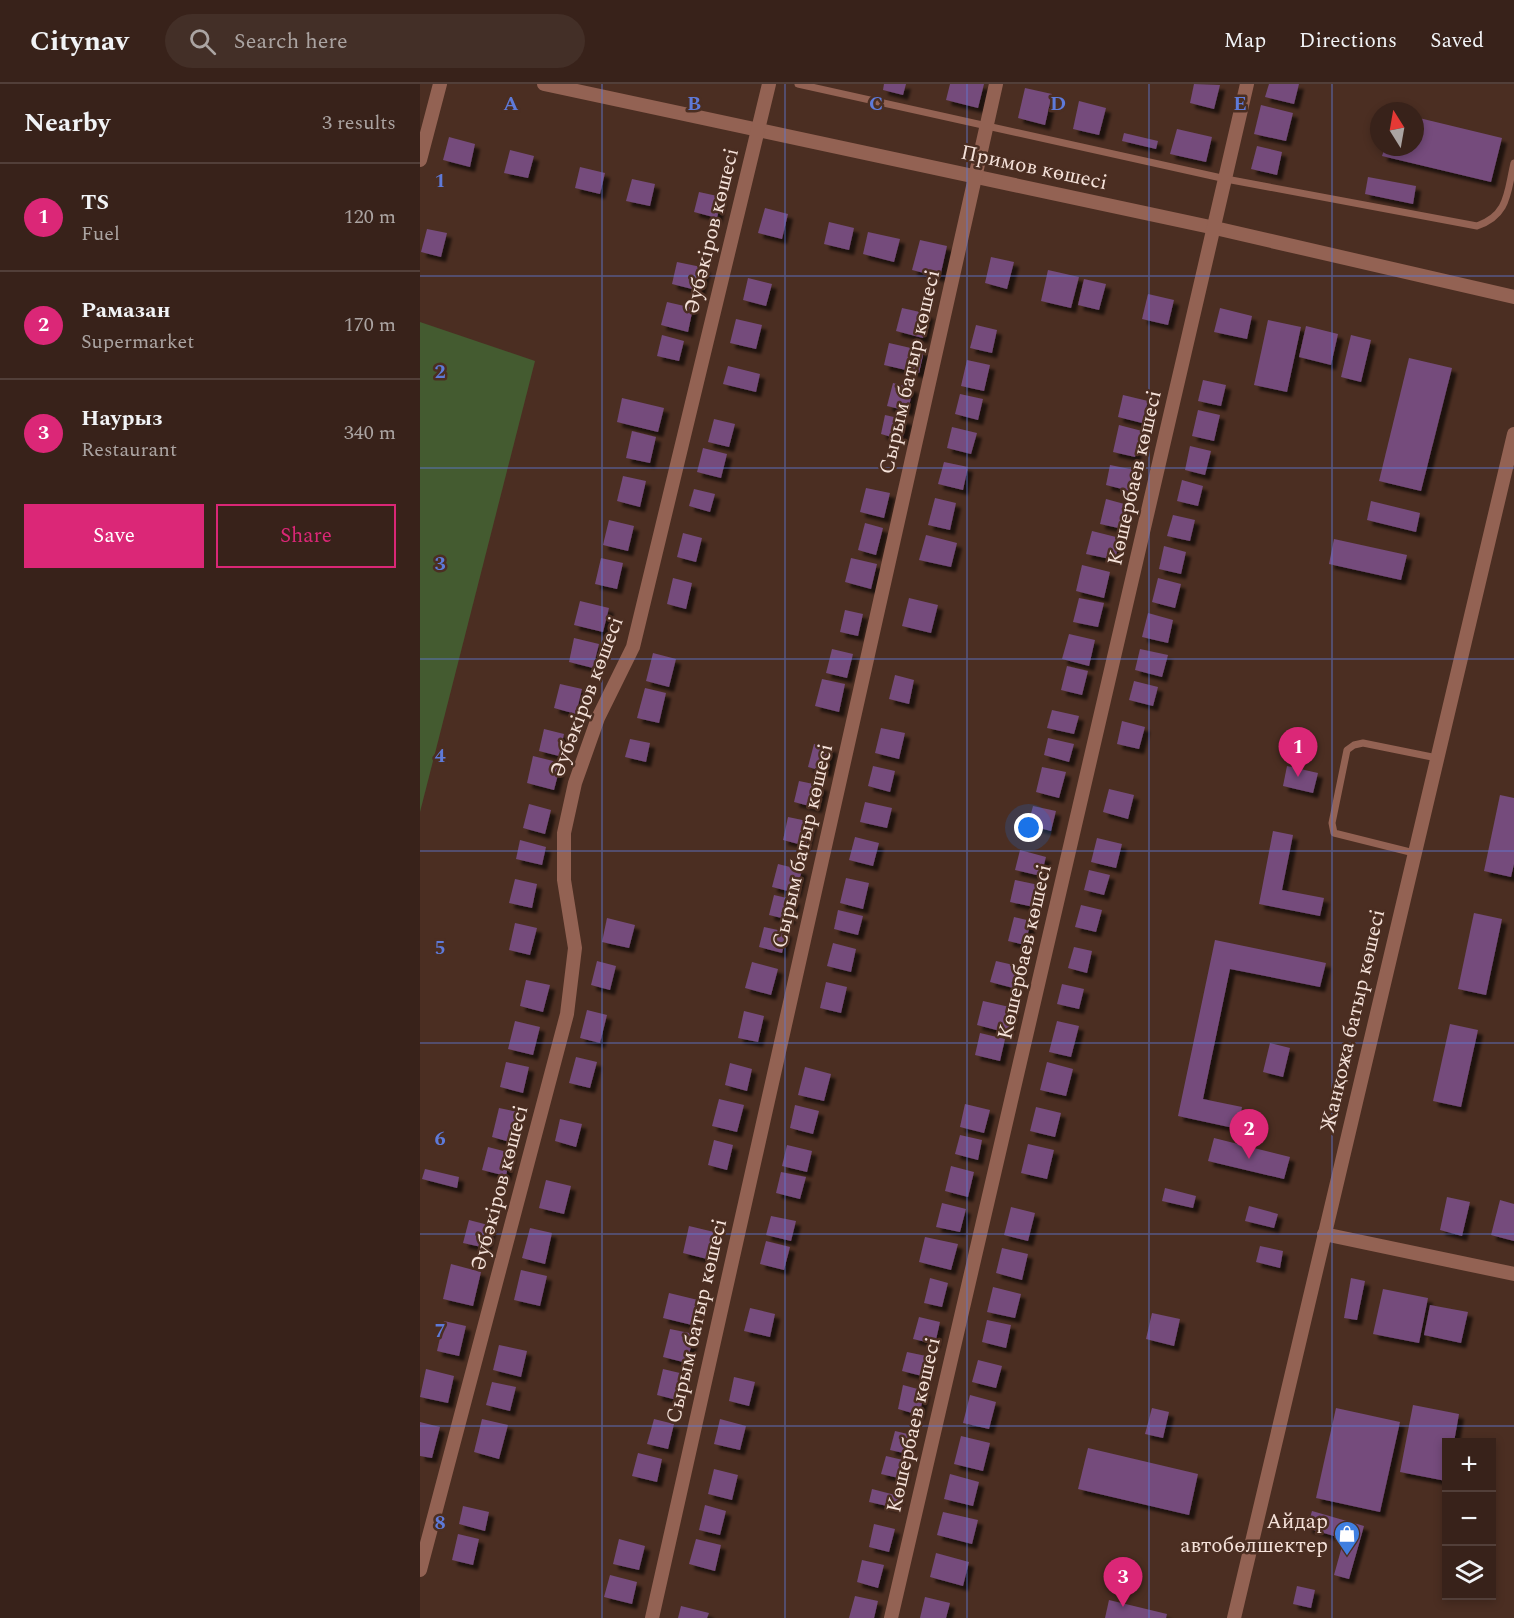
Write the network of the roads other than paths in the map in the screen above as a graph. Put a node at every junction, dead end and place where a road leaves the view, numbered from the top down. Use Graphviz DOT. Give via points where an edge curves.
graph roads {
  1 [pos="440,84"];
  2 [pos="544,84"];
  3 [pos="769,84"];
  4 [pos="798,84"];
  5 [pos="996,84"];
  6 [pos="1247,84"];
  7 [pos="987,125"];
  8 [pos="758,130"];
  9 [pos="420,159"];
  10 [pos="1514,163"];
  11 [pos="975,177"];
  12 [pos="1226,179"];
  13 [pos="1215,228"];
  14 [pos="1514,297"];
  15 [pos="1514,434"];
  16 [pos="1437,758"];
  17 [pos="1414,853"];
  18 [pos="1324,1234"];
  19 [pos="1514,1274"];
  20 [pos="420,1570"];
  21 [pos="652,1618"];
  22 [pos="891,1618"];
  23 [pos="1234,1618"];
  1 -- 9 [label="street"];
  2 -- 8 [label="street, Примов көшесі"];
  3 -- 8 [label="street, Әубәкіров көшесі"];
  4 -- 7 [label="lane"];
  5 -- 7 [label="street, Сырым батыр көшесі"];
  6 -- 12 [label="street, Көшербаев көшесі"];
  7 -- 11 [label="street, Сырым батыр көшесі"];
  7 -- 12 [label="lane"];
  8 -- 11 [label="street, Примов көшесі"];
  8 -- 20 [label="street, Әубәкіров көшесі" via="633,647 598,718 573,793 564,833 564,880 575,948 567,1014"];
  10 -- 12 [label="lane" via="1503,209 1494,220 1477,226"];
  11 -- 13 [label="street, Примов көшесі"];
  11 -- 21 [label="street, Сырым батыр көшесі"];
  12 -- 13 [label="street, Көшербаев көшесі"];
  13 -- 14 [label="street, Примов көшесі"];
  13 -- 22 [label="street, Көшербаев көшесі"];
  15 -- 16 [label="street, Жанқожа батыр көшесі"];
  16 -- 17 [label="street, Жанқожа батыр көшесі"];
  16 -- 17 [label="lane" via="1363,743 1347,750 1332,823 1334,833"];
  17 -- 18 [label="street, Жанқожа батыр көшесі"];
  18 -- 19 [label="street"];
  18 -- 23 [label="street, Жанқожа батыр көшесі"];
}
